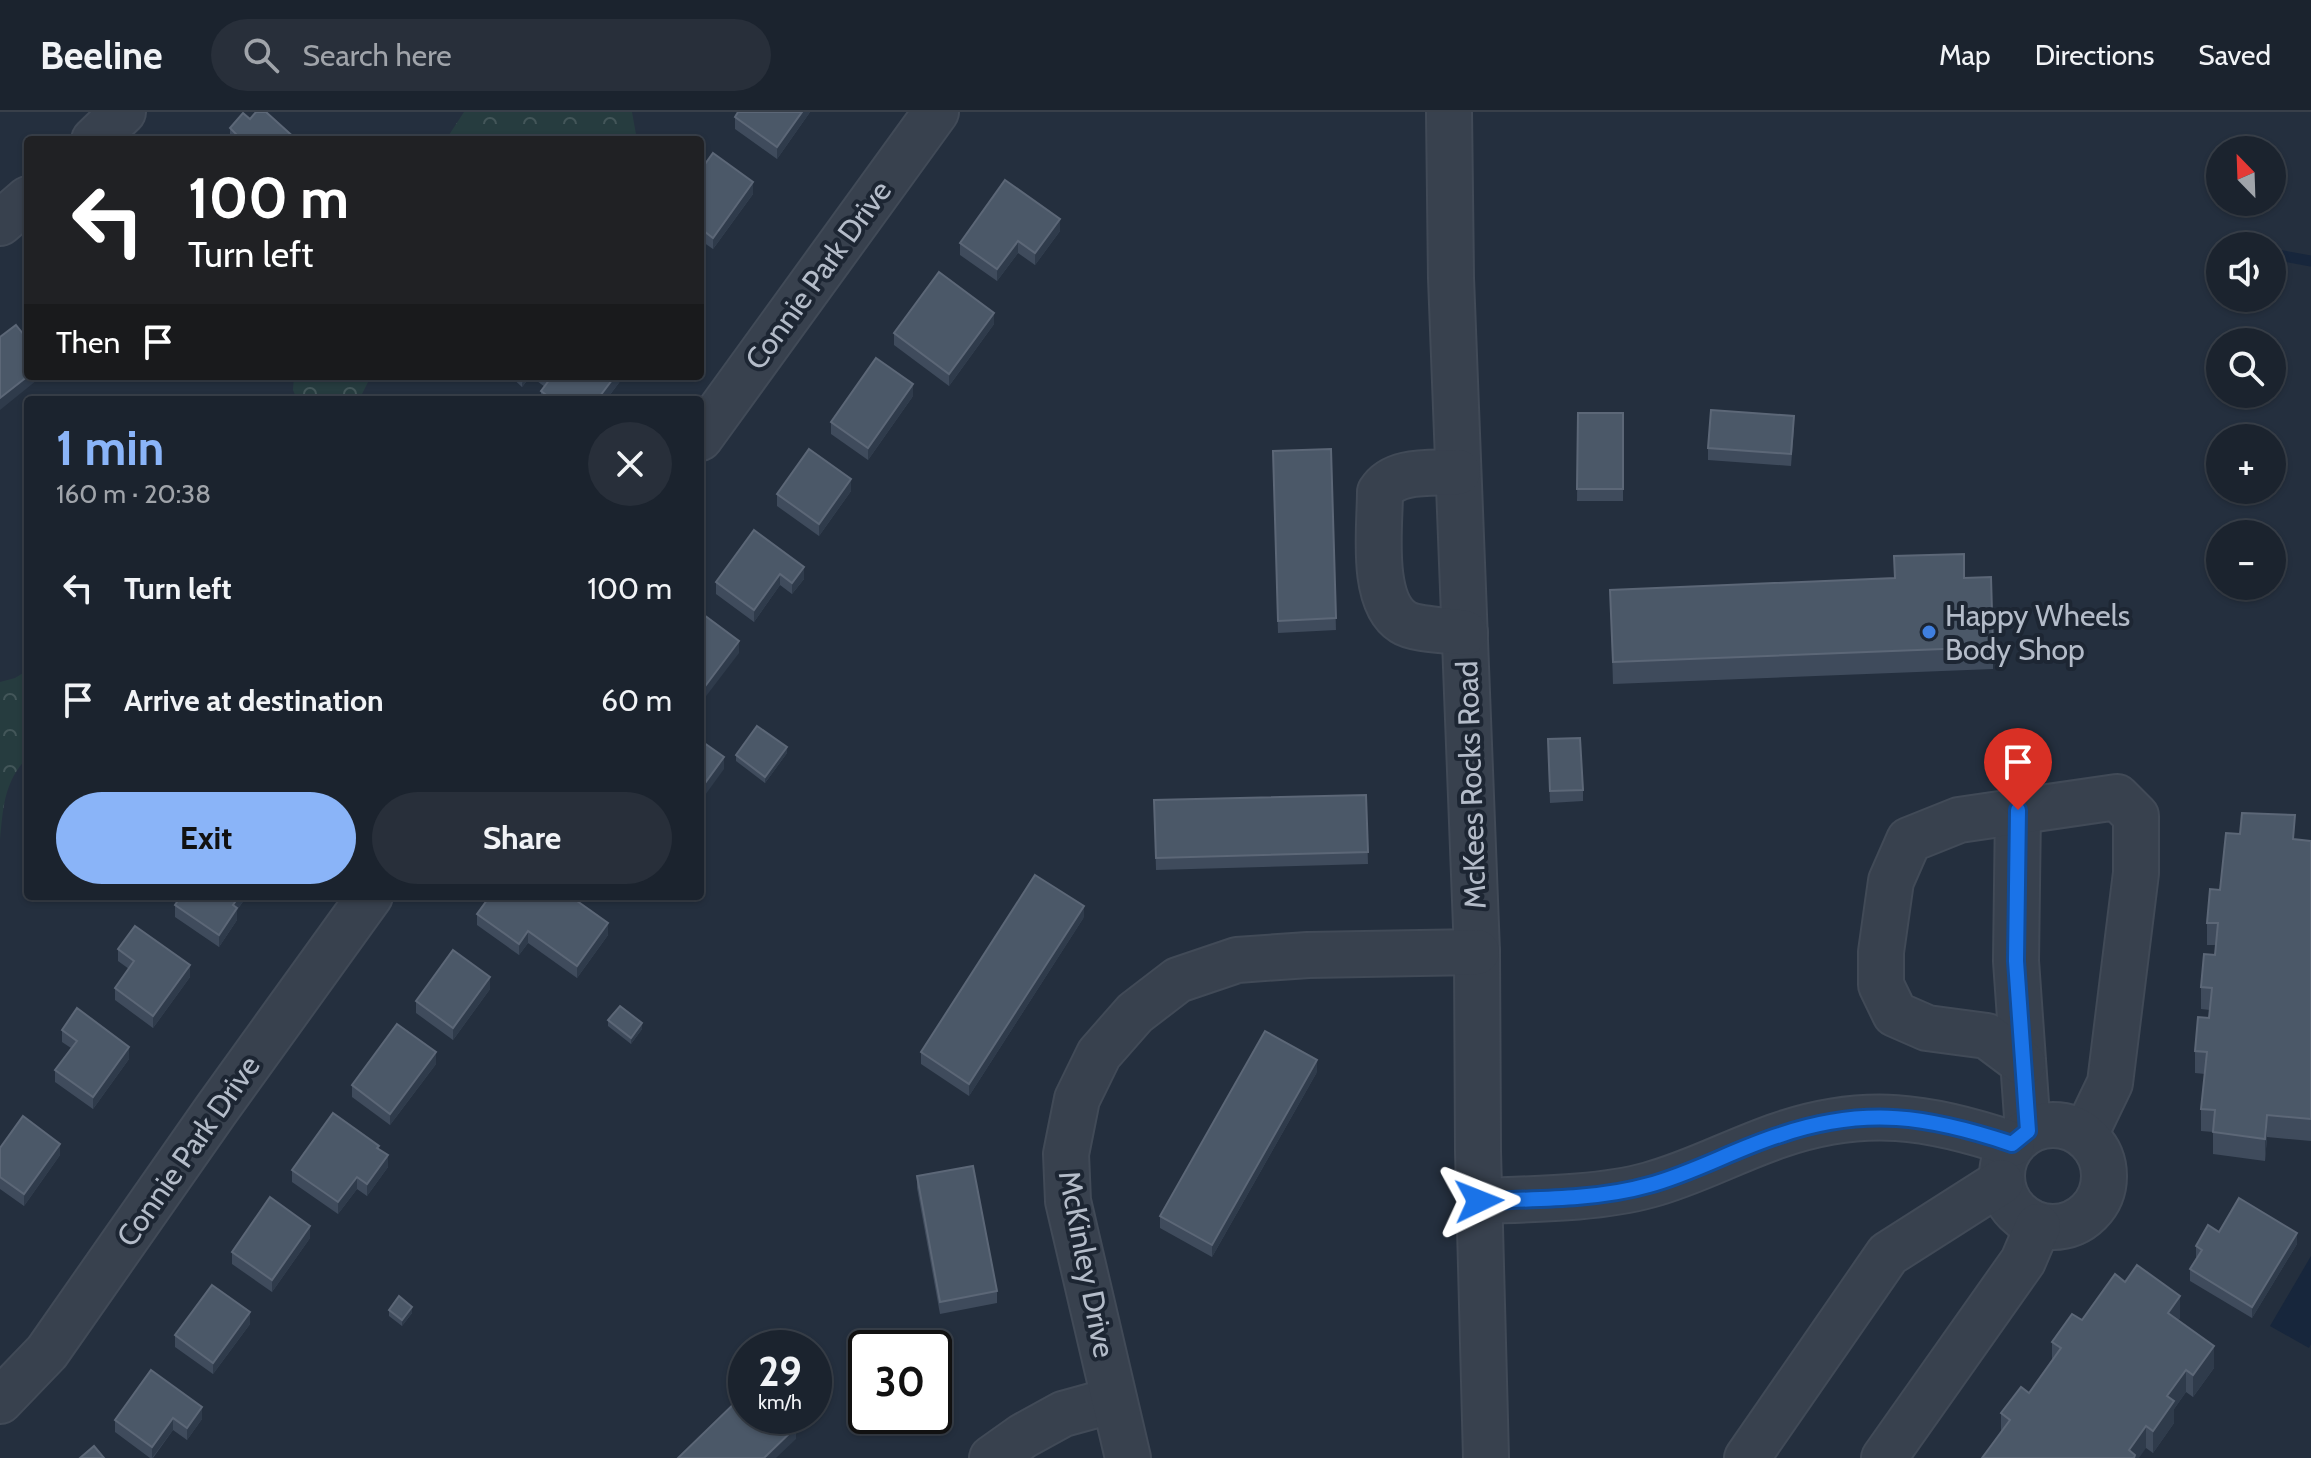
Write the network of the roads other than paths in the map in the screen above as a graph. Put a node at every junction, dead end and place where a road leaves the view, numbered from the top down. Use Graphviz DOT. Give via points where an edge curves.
graph roads {
  1 [pos="123,112"];
  2 [pos="936,112"];
  3 [pos="1449,112"];
  4 [pos="98,136"];
  5 [pos="24,202"];
  6 [pos="0,223"];
  7 [pos="704,432"];
  8 [pos="1458,472"];
  9 [pos="1465,633"];
  10 [pos="2018,810"];
  11 [pos="367,900"];
  12 [pos="1477,952"];
  13 [pos="2023,1063"];
  14 [pos="2085,1135"];
  15 [pos="2014,1152"];
  16 [pos="1479,1201"];
  17 [pos="2038,1226"];
  18 [pos="1114,1400"];
  19 [pos="0,1401"];
  20 [pos="992,1458"];
  21 [pos="1128,1458"];
  22 [pos="1486,1458"];
  23 [pos="1747,1458"];
  24 [pos="1884,1458"];
  1 -- 4 [label="street"];
  2 -- 7 [label="street, Connie Park Drive"];
  3 -- 8 [label="street, McKees Rocks Road"];
  5 -- 6 [label="street"];
  8 -- 9 [label="street, McKees Rocks Road"];
  8 -- 9 [label="street" via="1399,476 1386,482 1380,492 1381,589 1405,624"];
  9 -- 12 [label="street, McKees Rocks Road"];
  10 -- 13 [label="street" via="2016,961"];
  10 -- 13 [label="street" via="1959,820 1909,840 1891,881 1881,985 1895,1014 1927,1028 1987,1036"];
  10 -- 14 [label="street" via="2117,797 2136,816 2136,873 2110,1083"];
  11 -- 19 [label="street, Connie Park Drive" via="47,1352"];
  12 -- 16 [label="street, McKees Rocks Road"];
  12 -- 18 [label="street, McKinley Drive" via="1237,960 1178,980 1135,1013 1099,1054 1077,1099 1066,1154 1068,1201"];
  13 -- 15 [label="street"];
  14 -- 15 [label="street" via="2067,1126 2047,1125"];
  14 -- 17 [label="street" via="2104,1170 2093,1208 2078,1221"];
  15 -- 16 [label="street" via="1966,1128 1904,1117 1844,1119 1780,1135 1645,1187"];
  15 -- 17 [label="street" via="2008,1201"];
  15 -- 23 [label="street" via="1888,1254"];
  16 -- 22 [label="street, McKees Rocks Road"];
  17 -- 24 [label="street" via="2023,1261"];
  18 -- 20 [label="street" via="1063,1414"];
  18 -- 21 [label="street, McKinley Drive"];
}
